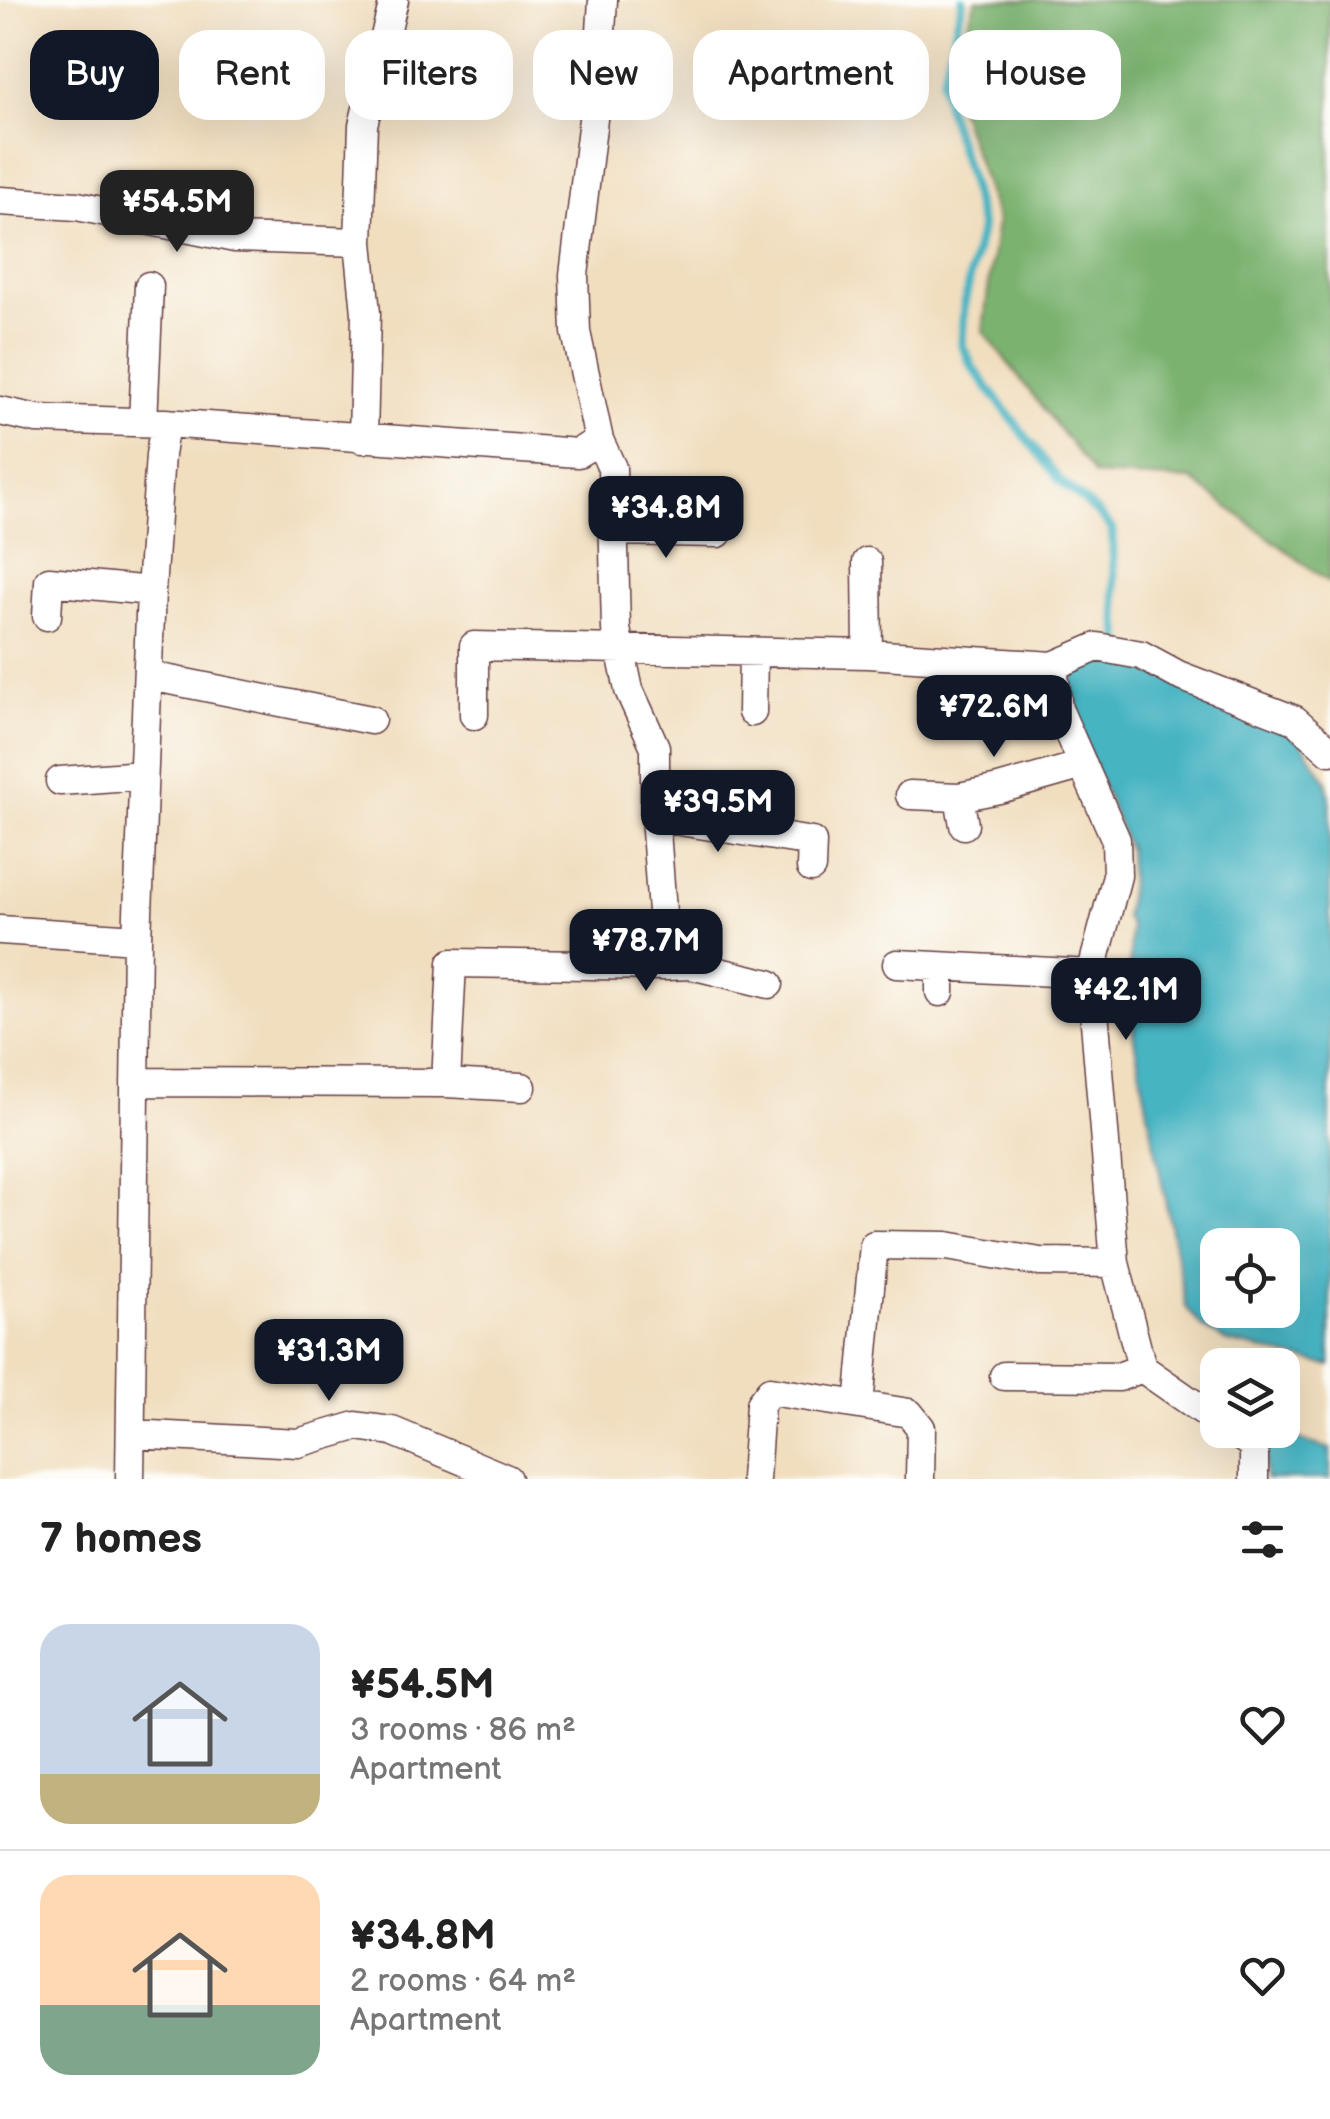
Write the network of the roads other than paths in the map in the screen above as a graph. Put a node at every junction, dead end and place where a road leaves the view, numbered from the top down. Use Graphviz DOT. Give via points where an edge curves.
graph roads {
  1 [pos="394,0"];
  2 [pos="603,0"];
  3 [pos="0,200"];
  4 [pos="359,242"];
  5 [pos="149,286"];
  6 [pos="0,412"];
  7 [pos="154,423"];
  8 [pos="363,439"];
  9 [pos="599,440"];
  10 [pos="614,531"];
  11 [pos="718,533"];
  12 [pos="867,562"];
  13 [pos="152,590"];
  14 [pos="47,616"];
  15 [pos="621,648"];
  16 [pos="753,652"];
  17 [pos="868,654"];
  18 [pos="1053,666"];
  19 [pos="150,676"];
  20 [pos="752,712"];
  21 [pos="474,715"];
  22 [pos="371,720"];
  23 [pos="1330,751"];
  24 [pos="1083,765"];
  25 [pos="144,774"];
  26 [pos="60,782"];
  27 [pos="910,795"];
  28 [pos="960,796"];
  29 [pos="655,817"];
  30 [pos="964,825"];
  31 [pos="811,868"];
  32 [pos="0,930"];
  33 [pos="137,939"];
  34 [pos="897,964"];
  35 [pos="666,966"];
  36 [pos="1092,974"];
  37 [pos="769,984"];
  38 [pos="136,1082"];
  39 [pos="446,1083"];
  40 [pos="522,1087"];
  41 [pos="1115,1263"];
  42 [pos="1142,1368"];
  43 [pos="1004,1376"];
  44 [pos="859,1405"];
  45 [pos="1200,1408"];
  46 [pos="132,1434"];
  47 [pos="1254,1448"];
  48 [pos="130,1479"];
  49 [pos="506,1479"];
  50 [pos="755,1479"];
  51 [pos="920,1479"];
  52 [pos="1254,1479"];
  1 -- 4 [label="street" via="363,125"];
  2 -- 9 [label="street" via="574,275 576,332"];
  3 -- 4 [label="street" via="77,206 236,238"];
  4 -- 8 [label="street" via="366,314"];
  5 -- 7 [label="street"];
  6 -- 7 [label="street"];
  7 -- 8 [label="street"];
  7 -- 13 [label="street" via="160,455"];
  8 -- 9 [label="street" via="578,453"];
  9 -- 10 [label="street" via="612,468"];
  10 -- 11 [label="street"];
  10 -- 15 [label="street"];
  12 -- 17 [label="street"];
  13 -- 14 [label="street" via="49,582"];
  13 -- 19 [label="street"];
  15 -- 16 [label="street"];
  15 -- 21 [label="street" via="474,646"];
  15 -- 29 [label="street" via="629,690 655,747"];
  16 -- 17 [label="street"];
  16 -- 20 [label="street"];
  17 -- 18 [label="street"];
  18 -- 23 [label="street" via="1097,647 1141,656 1295,720"];
  18 -- 24 [label="street" via="1058,709"];
  19 -- 22 [label="street"];
  19 -- 25 [label="street"];
  24 -- 28 [label="street"];
  24 -- 36 [label="street" via="1116,840 1117,876"];
  25 -- 26 [label="street"];
  25 -- 33 [label="street"];
  27 -- 28 [label="street"];
  28 -- 30 [label="street"];
  29 -- 31 [label="street" via="812,842"];
  29 -- 35 [label="street"];
  32 -- 33 [label="street"];
  33 -- 38 [label="street"];
  34 -- 36 [label="street" via="940,980"];
  35 -- 37 [label="street" via="690,965"];
  35 -- 39 [label="street" via="452,962"];
  36 -- 41 [label="street"];
  38 -- 39 [label="street"];
  38 -- 46 [label="street"];
  39 -- 40 [label="street"];
  41 -- 42 [label="street"];
  41 -- 44 [label="street" via="874,1245"];
  42 -- 43 [label="street" via="1119,1377"];
  42 -- 45 [label="street"];
  44 -- 50 [label="street" via="770,1392 760,1404"];
  44 -- 51 [label="street" via="909,1413 920,1428"];
  46 -- 48 [label="street"];
  46 -- 49 [label="street" via="298,1442 356,1426 392,1432"];
  47 -- 52 [label="street"];
}
